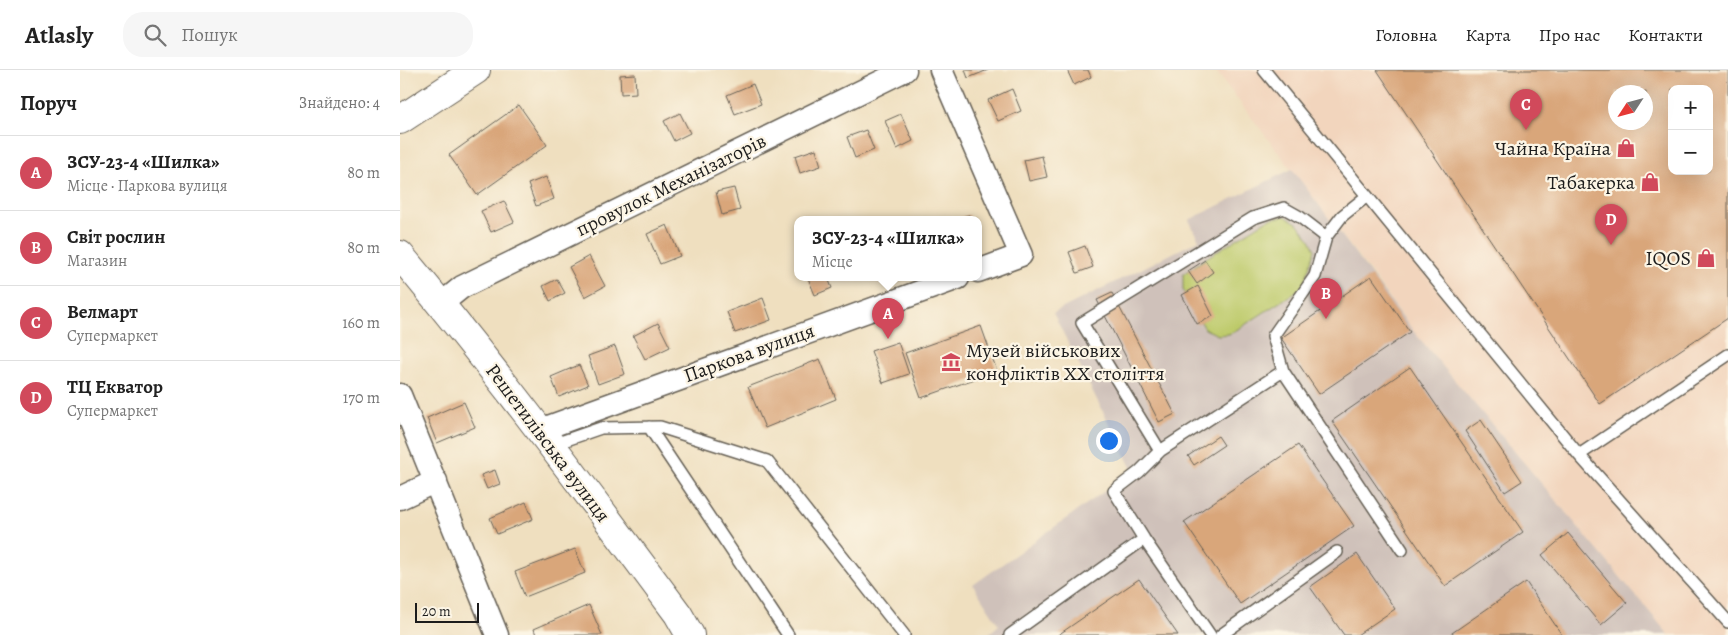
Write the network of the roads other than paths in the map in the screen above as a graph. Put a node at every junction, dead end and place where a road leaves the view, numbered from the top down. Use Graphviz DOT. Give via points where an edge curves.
graph roads {
  1 [pos="476,70"];
  2 [pos="905,70"];
  3 [pos="941,70"];
  4 [pos="1264,70"];
  5 [pos="400,120"];
  6 [pos="1367,196"];
  7 [pos="1326,237"];
  8 [pos="400,255"];
  9 [pos="982,270"];
  10 [pos="950,281"];
  11 [pos="441,304"];
  12 [pos="1728,355"];
  13 [pos="1283,371"];
  14 [pos="400,395"];
  15 [pos="649,427"];
  16 [pos="546,437"];
  17 [pos="1160,451"];
  18 [pos="1579,455"];
  19 [pos="436,481"];
  20 [pos="400,498"];
  21 [pos="1144,539"];
  22 [pos="1402,550"];
  23 [pos="1337,552"];
  24 [pos="1728,622"];
  25 [pos="497,635"];
  26 [pos="690,635"];
  27 [pos="788,635"];
  28 [pos="904,635"];
  29 [pos="1010,635"];
  30 [pos="1210,635"];
  31 [pos="1221,635"];
  1 -- 5 [label="street"];
  2 -- 11 [label="street, провулок Механізаторів" via="462,287"];
  3 -- 9 [label="street" via="1021,255"];
  4 -- 6 [label="lane"];
  6 -- 7 [label="lane" via="1342,216"];
  6 -- 18 [label="lane"];
  7 -- 13 [label="lane" via="1316,276 1273,336"];
  7 -- 17 [label="lane" via="1284,208 1252,218 1082,323"];
  8 -- 11 [label="street, Решетилівська вулиця"];
  10 -- 16 [label="street, Паркова вулиця"];
  11 -- 16 [label="street, Решетилівська вулиця"];
  12 -- 18 [label="lane"];
  13 -- 17 [label="lane"];
  13 -- 22 [label="lane"];
  14 -- 19 [label="street"];
  15 -- 16 [label="lane" via="601,428"];
  15 -- 27 [label="lane"];
  15 -- 28 [label="lane" via="660,427 767,461"];
  16 -- 26 [label="street, Решетилівська вулиця" via="678,614"];
  17 -- 21 [label="lane" via="1114,491"];
  18 -- 24 [label="lane"];
  19 -- 20 [label="street"];
  19 -- 25 [label="street"];
  21 -- 29 [label="lane"];
  21 -- 30 [label="lane"];
  23 -- 31 [label="lane"];
}
